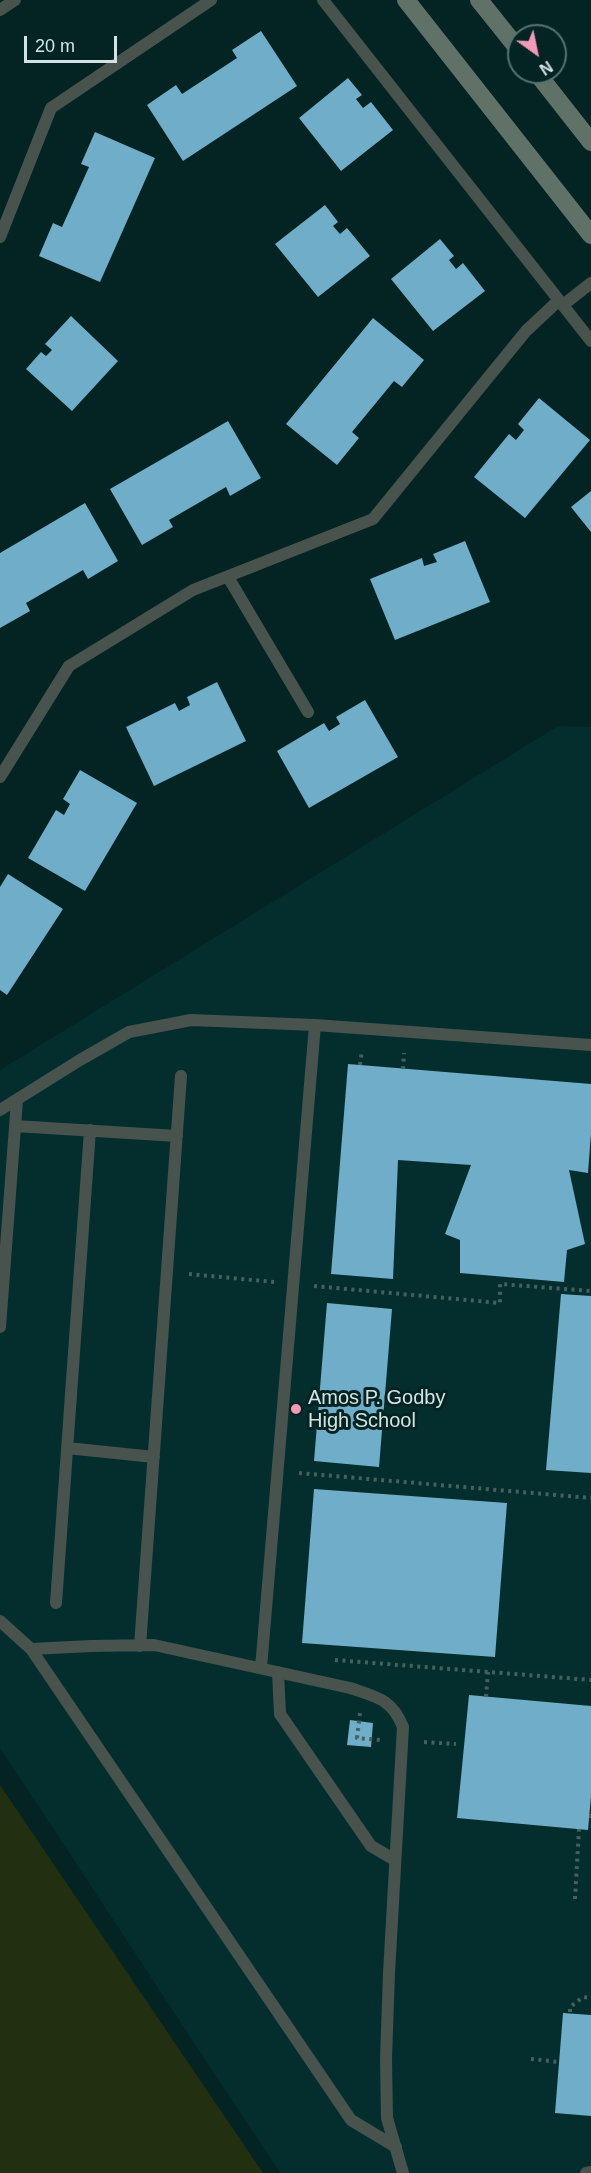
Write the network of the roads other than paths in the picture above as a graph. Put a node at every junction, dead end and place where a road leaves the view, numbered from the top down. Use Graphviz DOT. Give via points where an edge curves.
graph roads {
  1 [pos="15,0"];
  2 [pos="211,0"];
  3 [pos="323,0"];
  4 [pos="406,0"];
  5 [pos="479,0"];
  6 [pos="0,10"];
  7 [pos="507,36"];
  8 [pos="545,84"];
  9 [pos="591,142"];
  10 [pos="588,224"];
  11 [pos="0,237"];
  12 [pos="591,283"];
  13 [pos="561,303"];
  14 [pos="591,341"];
  15 [pos="228,577"];
  16 [pos="308,712"];
  17 [pos="0,777"];
  18 [pos="315,1025"];
  19 [pos="591,1045"];
  20 [pos="181,1076"];
  21 [pos="17,1100"];
  22 [pos="0,1110"];
  23 [pos="15,1126"];
  24 [pos="90,1130"];
  25 [pos="177,1136"];
  26 [pos="0,1327"];
  27 [pos="67,1448"];
  28 [pos="154,1457"];
  29 [pos="56,1603"];
  30 [pos="0,1620"];
  31 [pos="140,1646"];
  32 [pos="31,1649"];
  33 [pos="261,1668"];
  34 [pos="278,1672"];
  35 [pos="395,1860"];
  36 [pos="396,2147"];
  37 [pos="591,2172"];
  38 [pos="403,2173"];
  39 [pos="586,2173"];
  1 -- 6 [label="lane"];
  2 -- 11 [label="lane" via="51,108"];
  3 -- 13 [label="lane"];
  4 -- 10 [label="main road"];
  5 -- 7 [label="main road"];
  8 -- 9 [label="main road"];
  12 -- 13 [label="lane"];
  13 -- 14 [label="lane"];
  13 -- 15 [label="lane" via="526,331 373,519"];
  15 -- 16 [label="lane"];
  15 -- 17 [label="lane" via="193,590 69,666"];
  18 -- 19 [label="lane"];
  18 -- 21 [label="lane" via="191,1020 129,1032"];
  18 -- 33 [label="lane"];
  20 -- 25 [label="lane"];
  21 -- 22 [label="lane"];
  21 -- 23 [label="lane"];
  23 -- 24 [label="lane"];
  23 -- 26 [label="lane"];
  24 -- 25 [label="lane"];
  24 -- 27 [label="lane"];
  25 -- 28 [label="lane"];
  27 -- 28 [label="lane"];
  27 -- 29 [label="lane"];
  28 -- 31 [label="lane"];
  30 -- 32 [label="lane"];
  31 -- 32 [label="lane"];
  31 -- 33 [label="lane" via="154,1645"];
  32 -- 36 [label="lane" via="351,2120"];
  33 -- 34 [label="lane"];
  34 -- 35 [label="lane" via="280,1714 370,1846"];
  34 -- 35 [label="lane" via="380,1698 397,1712 403,1727"];
  35 -- 36 [label="lane" via="386,2059 387,2118"];
  36 -- 38 [label="lane"];
  37 -- 39 [label="lane"];
}
